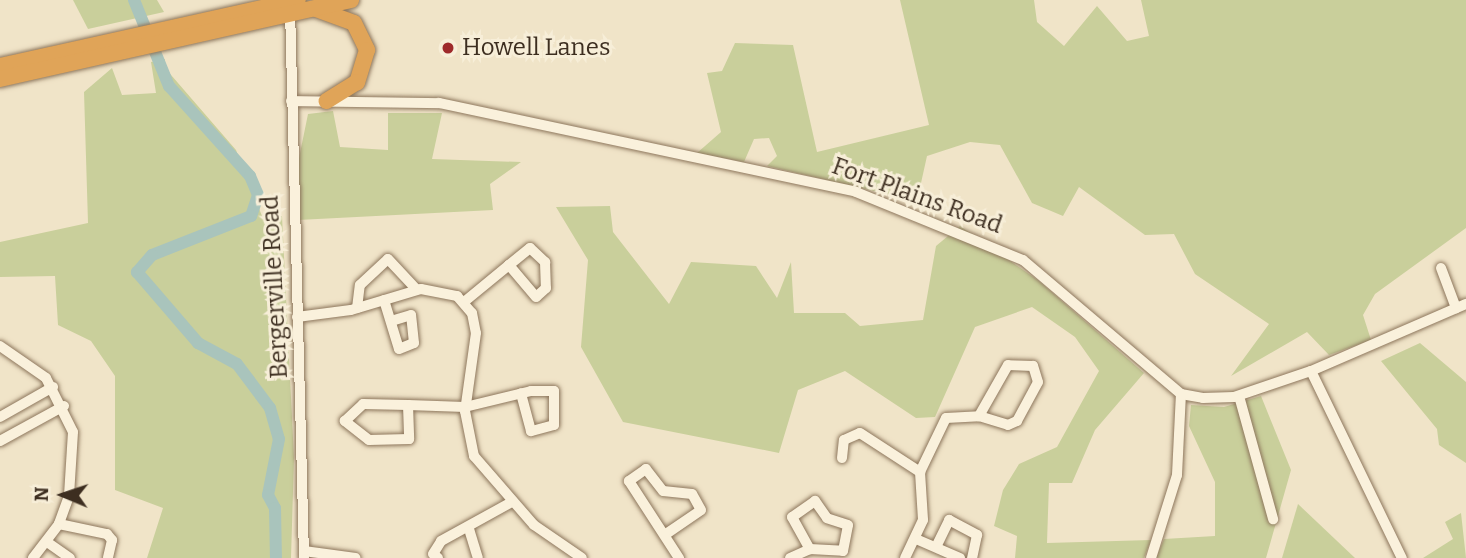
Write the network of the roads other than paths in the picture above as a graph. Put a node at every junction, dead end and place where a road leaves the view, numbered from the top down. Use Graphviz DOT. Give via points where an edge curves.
graph roads {
  1 [pos="351,0"];
  2 [pos="292,4"];
  3 [pos="313,9"];
  4 [pos="117,47"];
  5 [pos="0,66"];
  6 [pos="0,79"];
  7 [pos="290,102"];
  8 [pos="326,102"];
  9 [pos="509,265"];
  10 [pos="1441,268"];
  11 [pos="417,290"];
  12 [pos="384,300"];
  13 [pos="464,302"];
  14 [pos="1461,306"];
  15 [pos="362,307"];
  16 [pos="297,317"];
  17 [pos="391,321"];
  18 [pos="0,346"];
  19 [pos="1311,371"];
  20 [pos="52,387"];
  21 [pos="521,393"];
  22 [pos="1181,394"];
  23 [pos="1239,396"];
  24 [pos="408,405"];
  25 [pos="64,406"];
  26 [pos="465,407"];
  27 [pos="979,416"];
  28 [pos="0,417"];
  29 [pos="0,441"];
  30 [pos="842,458"];
  31 [pos="920,472"];
  32 [pos="512,502"];
  33 [pos="1273,519"];
  34 [pos="59,524"];
  35 [pos="470,529"];
  36 [pos="666,534"];
  37 [pos="916,539"];
  38 [pos="47,542"];
  39 [pos="937,545"];
  40 [pos="810,548"];
  41 [pos="304,554"];
  42 [pos="33,558"];
  43 [pos="70,558"];
  44 [pos="108,558"];
  45 [pos="356,558"];
  46 [pos="438,558"];
  47 [pos="478,558"];
  48 [pos="583,558"];
  49 [pos="679,558"];
  50 [pos="790,558"];
  51 [pos="905,558"];
  52 [pos="960,558"];
  53 [pos="972,558"];
  54 [pos="1151,558"];
  55 [pos="1402,558"];
  1 -- 3 [label="highway"];
  2 -- 3 [label="highway"];
  2 -- 4 [label="highway"];
  2 -- 7 [label="street, Bergerville Road"];
  3 -- 8 [label="highway" via="354,23 368,50 357,82"];
  4 -- 5 [label="highway"];
  4 -- 6 [label="highway"];
  7 -- 8 [label="street, Fort Plains Road"];
  7 -- 16 [label="street, Bergerville Road"];
  8 -- 22 [label="street, Fort Plains Road" via="439,103 873,198 1023,260"];
  9 -- 13 [label="street"];
  10 -- 14 [label="street"];
  11 -- 12 [label="street"];
  11 -- 13 [label="street" via="439,288"];
  11 -- 15 [label="street" via="388,259 360,285"];
  12 -- 15 [label="street"];
  12 -- 17 [label="street"];
  13 -- 26 [label="street" via="476,333"];
  14 -- 19 [label="street"];
  15 -- 16 [label="street"];
  16 -- 41 [label="street, Bergerville Road"];
  18 -- 20 [label="street" via="27,361"];
  19 -- 23 [label="street"];
  19 -- 55 [label="street"];
  20 -- 25 [label="street"];
  20 -- 28 [label="street"];
  21 -- 26 [label="street"];
  22 -- 23 [label="street"];
  22 -- 54 [label="street" via="1179,466"];
  23 -- 33 [label="street"];
  24 -- 24 [label="street" via="363,404 345,421 369,440 409,439"];
  24 -- 26 [label="street"];
  25 -- 29 [label="street"];
  25 -- 34 [label="street" via="75,463"];
  26 -- 32 [label="street" via="474,456"];
  27 -- 27 [label="street" via="1008,425 1017,421 1038,382 1033,366 1008,365"];
  27 -- 31 [label="street" via="946,418"];
  30 -- 31 [label="street" via="844,440 860,433"];
  31 -- 37 [label="street" via="924,511"];
  32 -- 35 [label="street"];
  32 -- 48 [label="street" via="547,537"];
  34 -- 38 [label="street"];
  34 -- 44 [label="street" via="111,537"];
  35 -- 46 [label="street" via="441,541 433,554"];
  35 -- 47 [label="street"];
  36 -- 36 [label="street" via="701,510 692,494 663,491 646,469 629,481"];
  36 -- 49 [label="street"];
  37 -- 39 [label="street"];
  37 -- 51 [label="street"];
  38 -- 42 [label="street"];
  38 -- 43 [label="street"];
  39 -- 52 [label="street"];
  39 -- 53 [label="street" via="948,520 977,535"];
  40 -- 40 [label="street" via="843,551 848,525 827,517 815,501 792,517"];
  40 -- 50 [label="street"];
  41 -- 45 [label="street"];
}
